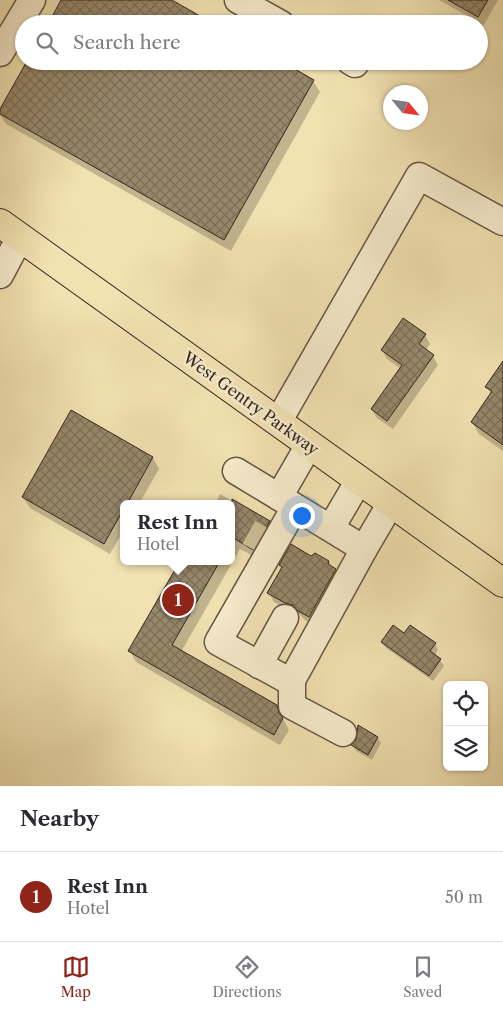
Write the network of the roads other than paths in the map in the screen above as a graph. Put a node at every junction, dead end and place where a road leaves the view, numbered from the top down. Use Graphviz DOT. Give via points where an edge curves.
graph roads {
  1 [pos="32,0"];
  2 [pos="238,0"];
  3 [pos="23,15"];
  4 [pos="266,15"];
  5 [pos="15,28"];
  6 [pos="0,53"];
  7 [pos="503,222"];
  8 [pos="10,230"];
  9 [pos="0,275"];
  10 [pos="278,422"];
  11 [pos="309,445"];
  12 [pos="236,471"];
  13 [pos="358,480"];
  14 [pos="391,503"];
  15 [pos="283,510"];
  16 [pos="331,528"];
  17 [pos="364,549"];
  18 [pos="254,550"];
  19 [pos="254,577"];
  20 [pos="503,583"];
  21 [pos="285,618"];
  22 [pos="259,665"];
  23 [pos="292,680"];
  24 [pos="344,733"];
  1 -- 3 [label="street"];
  2 -- 4 [label="street"];
  5 -- 6 [label="street"];
  7 -- 10 [label="street" via="419,176"];
  8 -- 9 [label="street"];
  8 -- 10 [label="main road, West Gentry Parkway"];
  10 -- 11 [label="main road, West Gentry Parkway"];
  11 -- 13 [label="main road, West Gentry Parkway"];
  11 -- 15 [label="street"];
  12 -- 15 [label="street"];
  13 -- 14 [label="main road, West Gentry Parkway"];
  13 -- 16 [label="street"];
  14 -- 17 [label="street"];
  14 -- 20 [label="main road, West Gentry Parkway"];
  15 -- 16 [label="street"];
  15 -- 19 [label="street"];
  16 -- 17 [label="street"];
  17 -- 23 [label="street"];
  18 -- 19 [label="street" via="247,563"];
  19 -- 22 [label="street" via="218,642"];
  21 -- 22 [label="street"];
  22 -- 23 [label="street"];
  23 -- 24 [label="street" via="292,706"];
}
